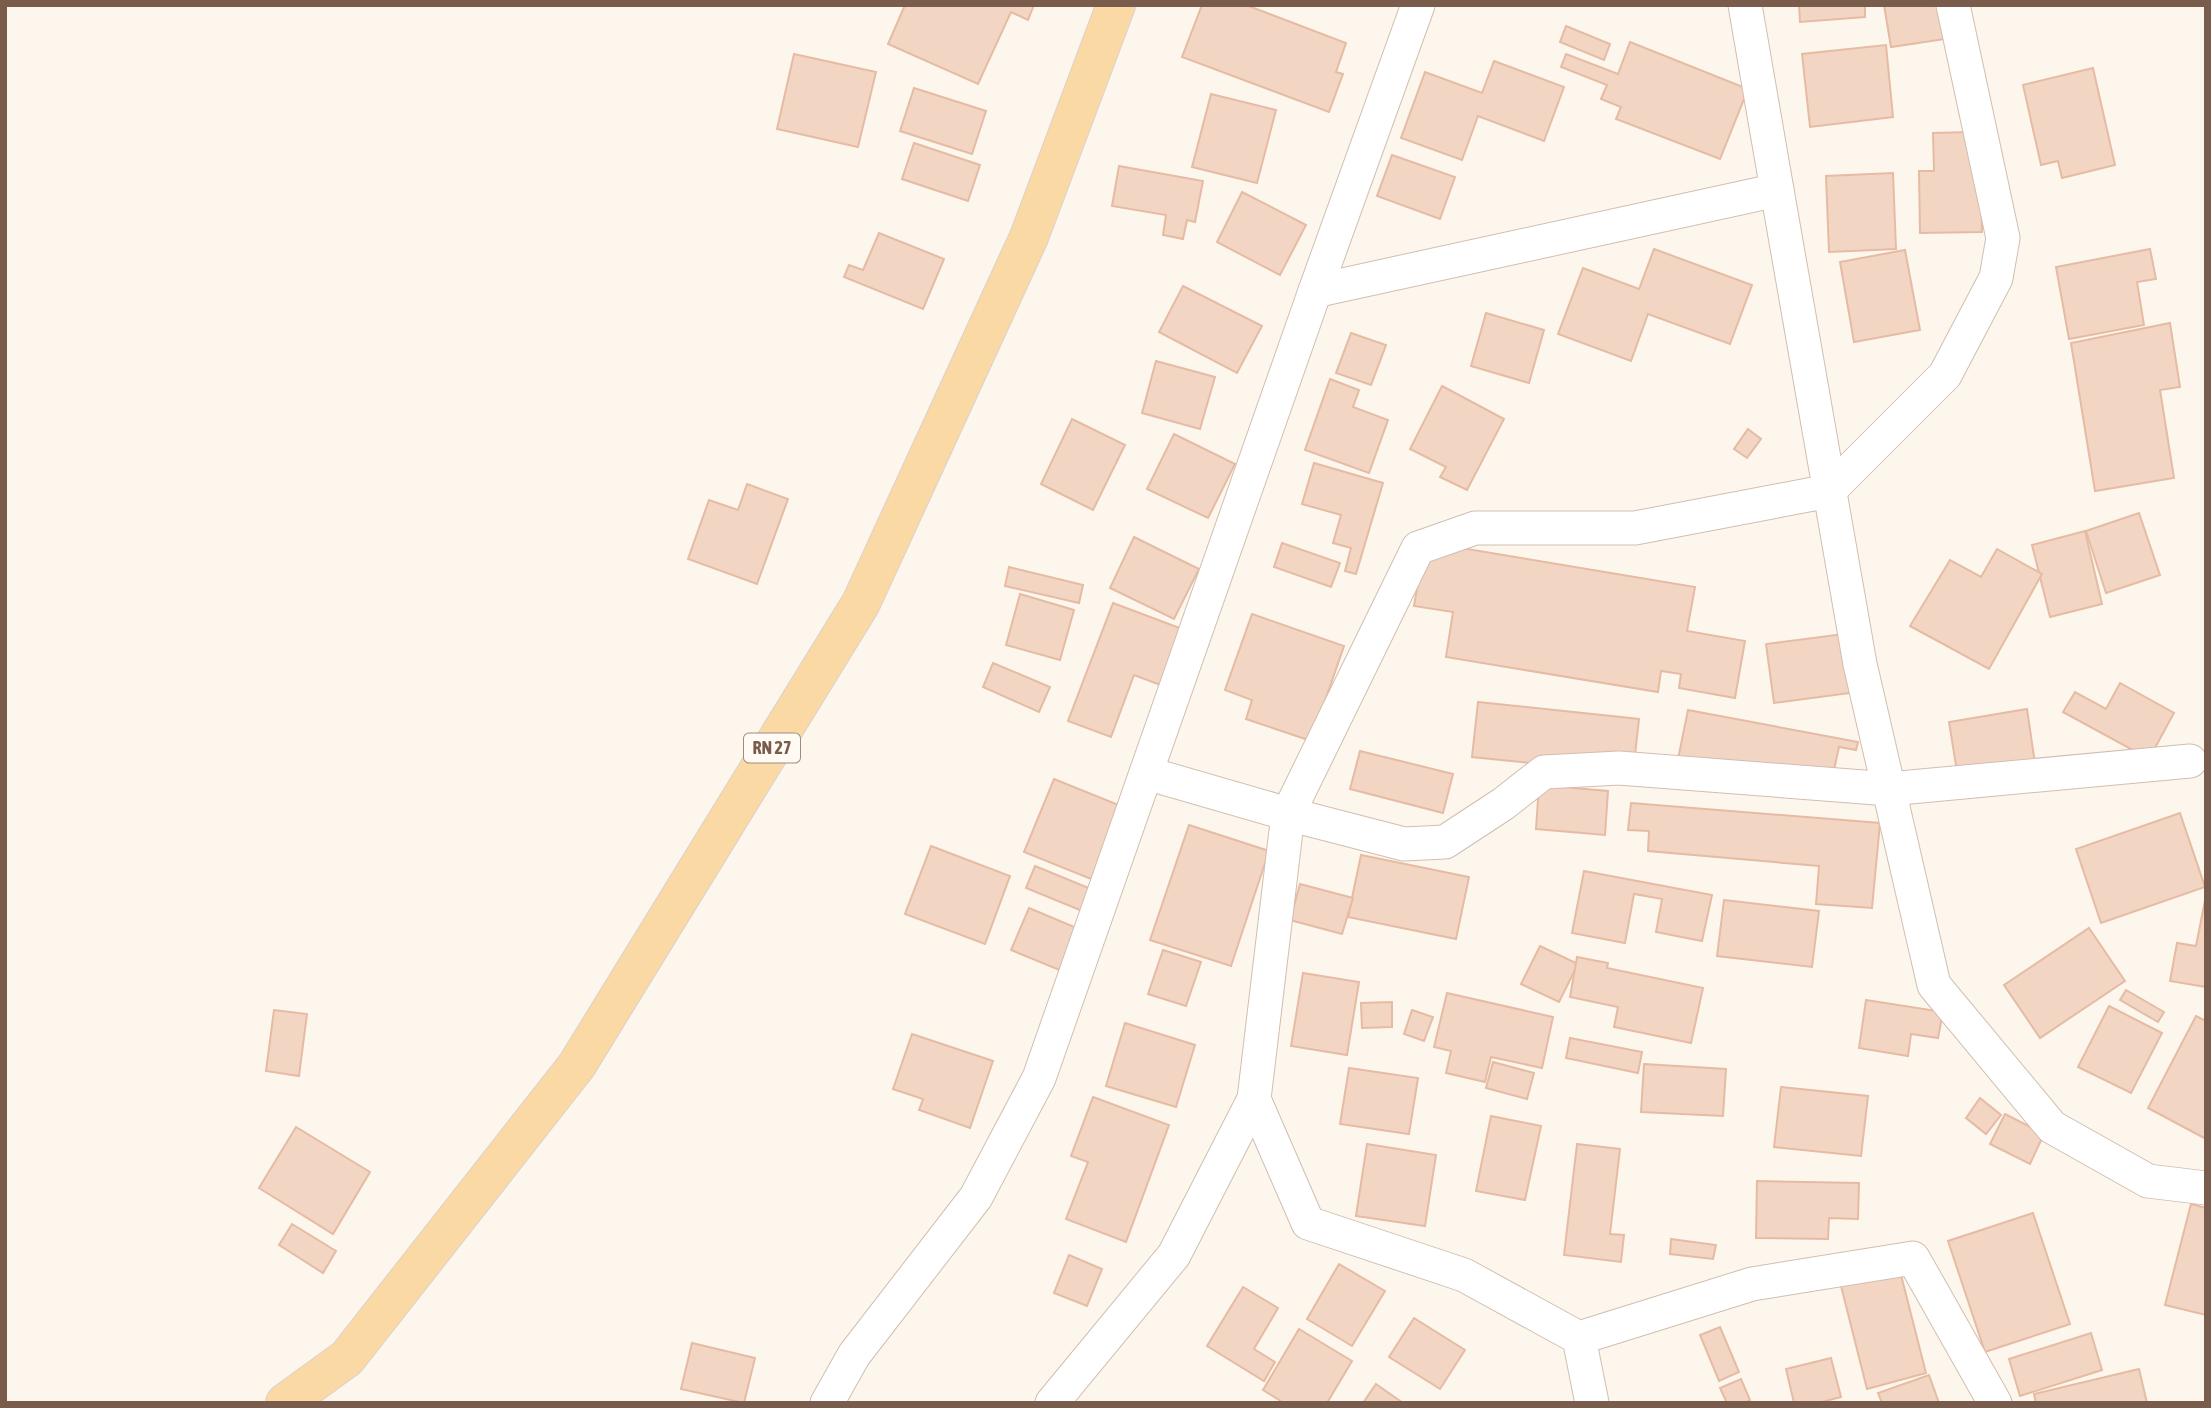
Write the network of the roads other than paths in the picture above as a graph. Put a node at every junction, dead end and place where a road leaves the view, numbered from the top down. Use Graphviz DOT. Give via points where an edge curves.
graph roads {
  1 [pos="1116,5"];
  2 [pos="1418,5"];
  3 [pos="1745,5"];
  4 [pos="1953,5"];
  5 [pos="1777,190"];
  6 [pos="1315,291"];
  7 [pos="1829,491"];
  8 [pos="2190,761"];
  9 [pos="1146,773"];
  10 [pos="1889,789"];
  11 [pos="1288,814"];
  12 [pos="1254,1099"];
  13 [pos="2206,1188"];
  14 [pos="1578,1338"];
  15 [pos="285,1403"];
  16 [pos="827,1403"];
  17 [pos="1052,1403"];
  18 [pos="1592,1403"];
  19 [pos="1995,1403"];
  1 -- 15 [label="main road, RN 27" via="1029,237 860,603 577,1065 346,1358"];
  2 -- 6 [label="street"];
  3 -- 5 [label="street"];
  4 -- 7 [label="street" via="2003,238 1996,278 1945,375"];
  5 -- 6 [label="street"];
  5 -- 7 [label="street"];
  6 -- 9 [label="street"];
  7 -- 10 [label="street" via="1860,664"];
  7 -- 11 [label="street" via="1635,528 1475,528 1418,548"];
  8 -- 10 [label="street"];
  9 -- 11 [label="street"];
  9 -- 16 [label="street" via="1039,1078 976,1197 854,1355"];
  10 -- 11 [label="street" via="1619,768 1544,772 1446,842 1404,844"];
  10 -- 13 [label="street" via="1934,985 2052,1127 2148,1181"];
  11 -- 12 [label="street"];
  12 -- 14 [label="street" via="1308,1223 1464,1275"];
  12 -- 17 [label="street" via="1174,1255"];
  14 -- 18 [label="street"];
  14 -- 19 [label="street" via="1752,1284 1913,1258"];
}
